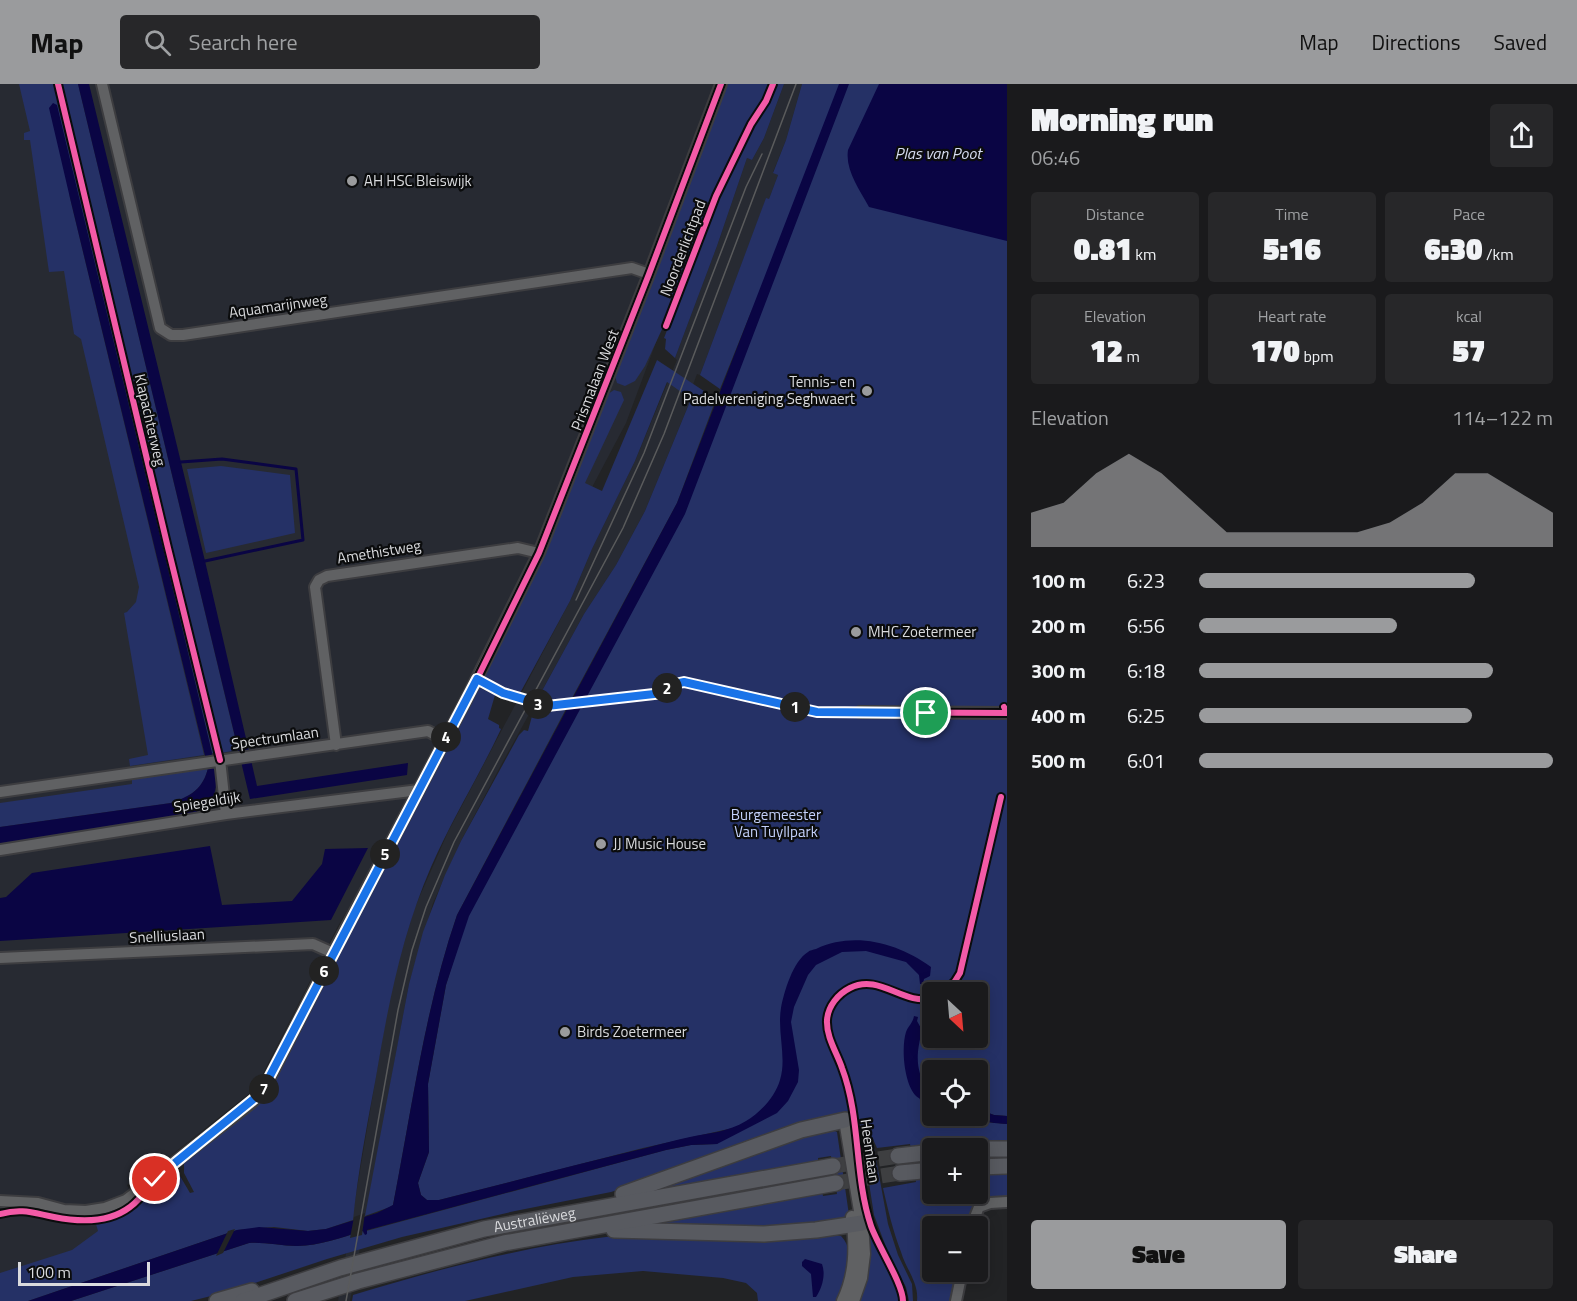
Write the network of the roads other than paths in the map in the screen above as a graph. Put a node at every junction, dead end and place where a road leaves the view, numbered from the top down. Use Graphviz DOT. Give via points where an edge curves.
graph roads {
  1 [pos="102,84"];
  2 [pos="721,84"];
  3 [pos="649,274"];
  4 [pos="539,553"];
  5 [pos="860,712"];
  6 [pos="1007,713"];
  7 [pos="445,740"];
  8 [pos="336,745"];
  9 [pos="220,760"];
  10 [pos="419,790"];
  11 [pos="0,792"];
  12 [pos="226,814"];
  13 [pos="0,850"];
  14 [pos="333,953"];
  15 [pos="0,958"];
  16 [pos="842,1121"];
  17 [pos="988,1149"];
  18 [pos="1007,1149"];
  19 [pos="922,1153"];
  20 [pos="898,1156"];
  21 [pos="833,1166"];
  22 [pos="1007,1166"];
  23 [pos="988,1167"];
  24 [pos="922,1171"];
  25 [pos="900,1173"];
  26 [pos="836,1183"];
  27 [pos="2,1202"];
  28 [pos="1007,1202"];
  29 [pos="597,1207"];
  30 [pos="976,1216"];
  31 [pos="857,1223"];
  32 [pos="597,1225"];
  33 [pos="960,1282"];
  34 [pos="270,1291"];
  35 [pos="217,1301"];
  36 [pos="243,1301"];
  37 [pos="295,1301"];
  38 [pos="843,1301"];
  39 [pos="853,1301"];
  40 [pos="956,1301"];
  1 -- 3 [label="street, Aquamarijnweg" via="160,328 171,335 632,268"];
  2 -- 3 [label="street, Prismalaan West"];
  3 -- 4 [label="street, Prismalaan West"];
  4 -- 7 [label="street, Prismalaan West"];
  4 -- 8 [label="street, Amethistweg" via="518,548 366,569 319,580 315,587"];
  5 -- 6 [label="street"];
  7 -- 8 [label="street, Spectrumlaan" via="428,731"];
  7 -- 10 [label="street, Prismalaan West"];
  8 -- 9 [label="street, Spectrumlaan"];
  9 -- 11 [label="street, Spectrumlaan"];
  9 -- 12 [label="street"];
  10 -- 12 [label="street, Spiegeldijk"];
  10 -- 14 [label="street, Prismalaan West"];
  12 -- 13 [label="street, Spiegeldijk"];
  14 -- 15 [label="street, Snelliuslaan" via="313,944"];
  14 -- 27 [label="street, Prismalaan West" via="261,1093 135,1195 86,1212 38,1203"];
  16 -- 29 [label="main road" via="801,1130 614,1197"];
  16 -- 31 [label="street, Heemlaan"];
  17 -- 18 [label="main road"];
  19 -- 20 [label="main road"];
  21 -- 29 [label="main road, Australiëweg"];
  22 -- 23 [label="main road"];
  24 -- 25 [label="main road"];
  26 -- 32 [label="main road, Australiëweg"];
  28 -- 30 [label="street" via="990,1203 979,1208"];
  29 -- 34 [label="main road, Australiëweg" via="484,1229"];
  31 -- 32 [label="main road" via="764,1234 614,1230"];
  31 -- 38 [label="street, Heemlaan" via="852,1278"];
  31 -- 39 [label="street, Heemlaan" via="864,1254"];
  32 -- 37 [label="main road, Australiëweg" via="471,1251"];
  33 -- 40 [label="street"];
  34 -- 35 [label="main road" via="253,1291"];
  34 -- 36 [label="main road, Australiëweg"];
}
